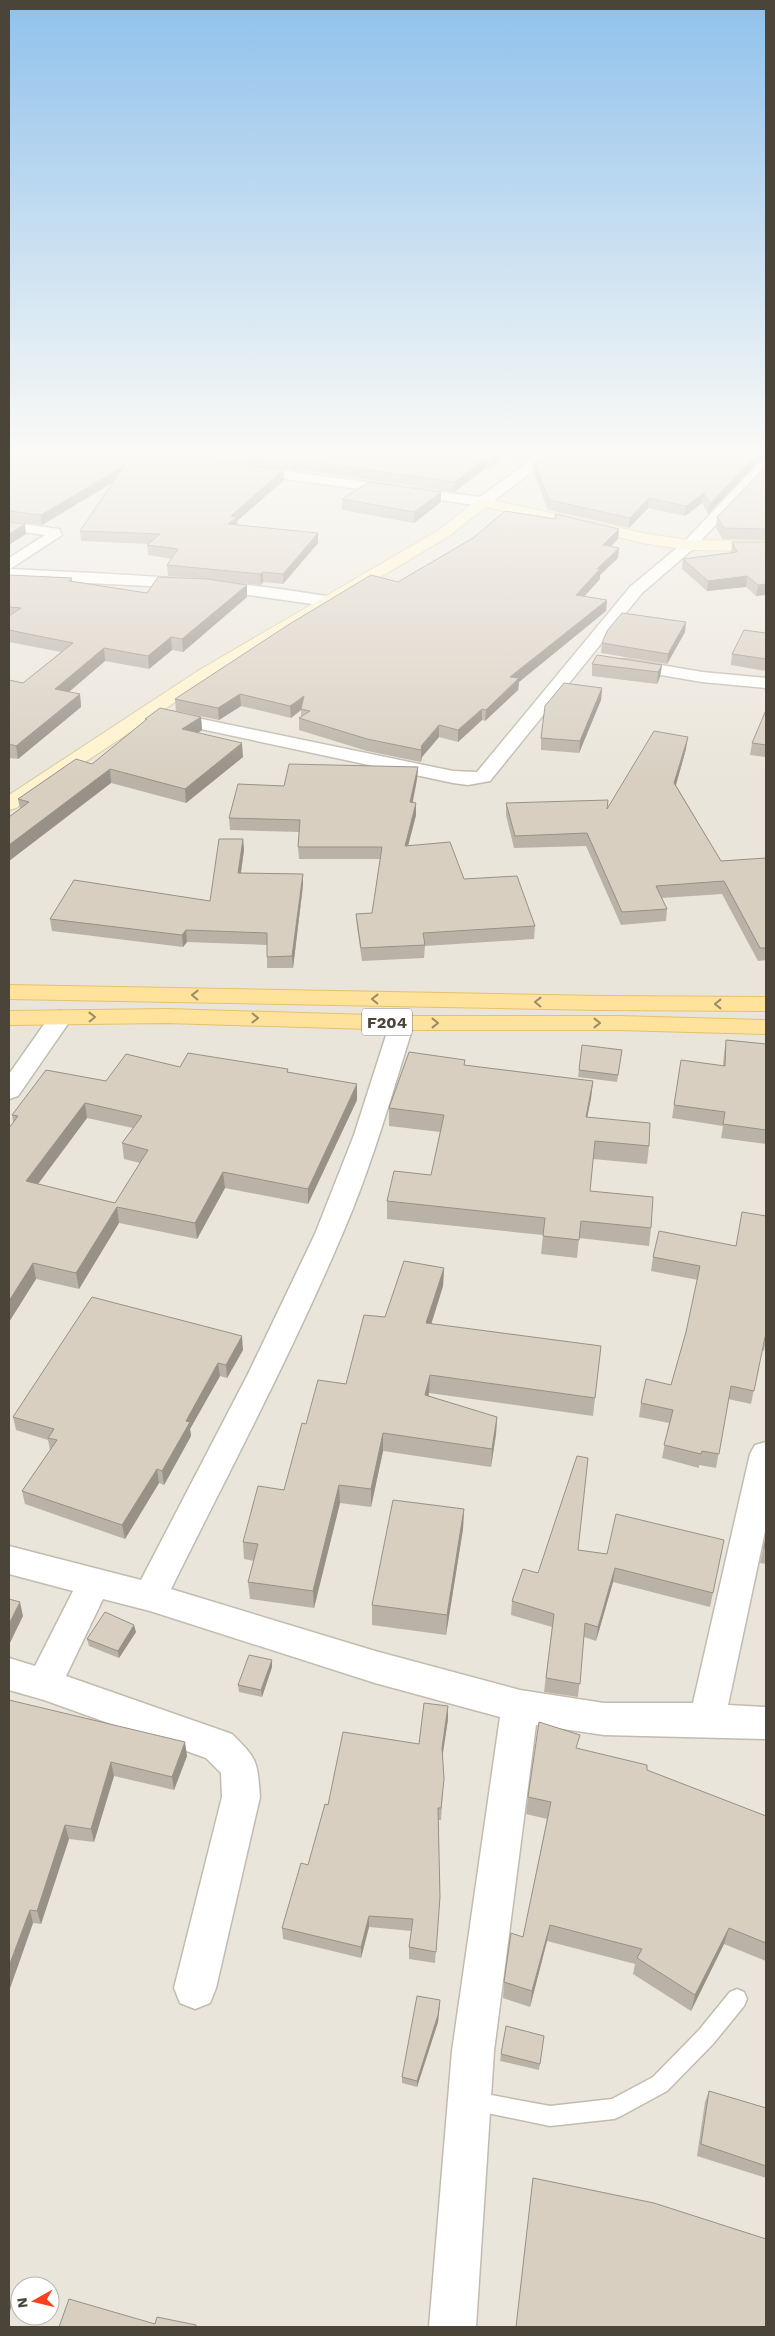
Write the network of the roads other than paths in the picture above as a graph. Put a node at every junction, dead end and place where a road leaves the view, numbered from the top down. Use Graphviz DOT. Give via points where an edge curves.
graph roads {
  1 [pos="394,562"];
  2 [pos="669,562"];
  3 [pos="9,574"];
  4 [pos="326,601"];
  5 [pos="583,657"];
  6 [pos="766,683"];
  7 [pos="149,712"];
  8 [pos="10,802"];
  9 [pos="9,992"];
  10 [pos="766,1004"];
  11 [pos="9,1018"];
  12 [pos="60,1018"];
  13 [pos="402,1023"];
  14 [pos="766,1027"];
  15 [pos="9,1091"];
  16 [pos="766,1454"];
  17 [pos="9,1560"];
  18 [pos="94,1582"];
  19 [pos="150,1597"];
  20 [pos="9,1674"];
  21 [pos="44,1684"];
  22 [pos="520,1706"];
  23 [pos="708,1720"];
  24 [pos="766,1723"];
  25 [pos="195,1988"];
  26 [pos="737,1999"];
  27 [pos="468,2101"];
  28 [pos="453,2327"];
  1 -- 4 [label="street"];
  2 -- 5 [label="street" via="636,590"];
  3 -- 4 [label="street" via="140,578 290,594"];
  4 -- 7 [label="street"];
  5 -- 6 [label="street" via="702,677"];
  5 -- 7 [label="street" via="482,777 468,779 289,744"];
  7 -- 8 [label="street"];
  10 -- 9 [label="main road, F204, one-way"];
  11 -- 12 [label="main road, F204"];
  12 -- 13 [label="main road, F204, one-way" via="167,1016"];
  12 -- 15 [label="street"];
  13 -- 14 [label="main road, F204, one-way"];
  13 -- 19 [label="street" via="367,1135 329,1234 262,1376"];
  16 -- 23 [label="street"];
  17 -- 18 [label="street"];
  18 -- 19 [label="street"];
  18 -- 21 [label="street"];
  19 -- 22 [label="street" via="375,1667"];
  20 -- 21 [label="street"];
  21 -- 25 [label="street" via="219,1746 239,1766 241,1797"];
  22 -- 23 [label="street" via="604,1719"];
  22 -- 27 [label="street"];
  23 -- 24 [label="street"];
  26 -- 27 [label="lane" via="706,2037 660,2084 614,2109 550,2116"];
  27 -- 28 [label="street" via="458,2290"];
}
